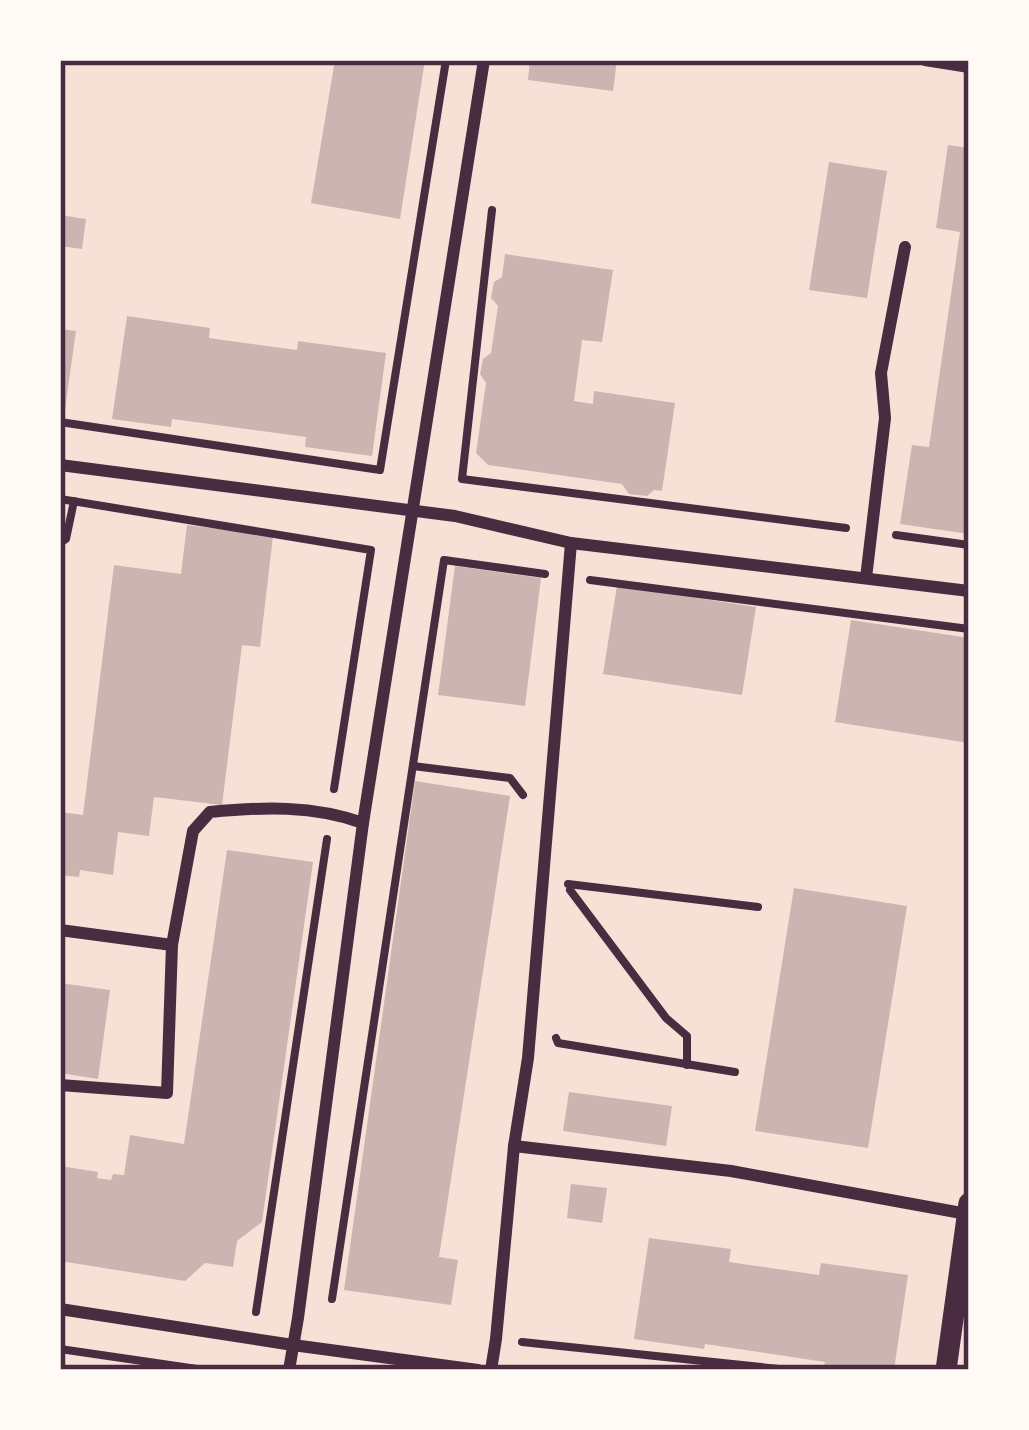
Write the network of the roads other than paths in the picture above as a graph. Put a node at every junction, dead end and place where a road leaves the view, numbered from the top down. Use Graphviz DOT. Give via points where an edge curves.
graph roads {
  1 [pos="484,60"];
  2 [pos="925,60"];
  3 [pos="969,67"];
  4 [pos="904,248"];
  5 [pos="60,465"];
  6 [pos="414,509"];
  7 [pos="571,543"];
  8 [pos="866,578"];
  9 [pos="969,591"];
  10 [pos="363,823"];
  11 [pos="60,930"];
  12 [pos="172,945"];
  13 [pos="60,1085"];
  14 [pos="514,1146"];
  15 [pos="969,1203"];
  16 [pos="968,1214"];
  17 [pos="60,1309"];
  18 [pos="293,1345"];
  19 [pos="289,1370"];
  20 [pos="478,1370"];
  21 [pos="490,1370"];
  22 [pos="946,1370"];
  1 -- 6 [label="street"];
  2 -- 3 [label="street"];
  4 -- 8 [label="street" via="880,373 885,418"];
  5 -- 6 [label="street"];
  6 -- 7 [label="street"];
  6 -- 10 [label="street"];
  7 -- 8 [label="street"];
  7 -- 14 [label="street"];
  8 -- 9 [label="street"];
  10 -- 12 [label="street" via="331,811 210,812 193,831"];
  10 -- 18 [label="street"];
  11 -- 12 [label="street"];
  12 -- 13 [label="street" via="167,1093"];
  14 -- 16 [label="street" via="731,1172"];
  14 -- 21 [label="street"];
  15 -- 16 [label="street"];
  16 -- 22 [label="street"];
  17 -- 18 [label="street"];
  18 -- 19 [label="street"];
  18 -- 20 [label="street"];
}
